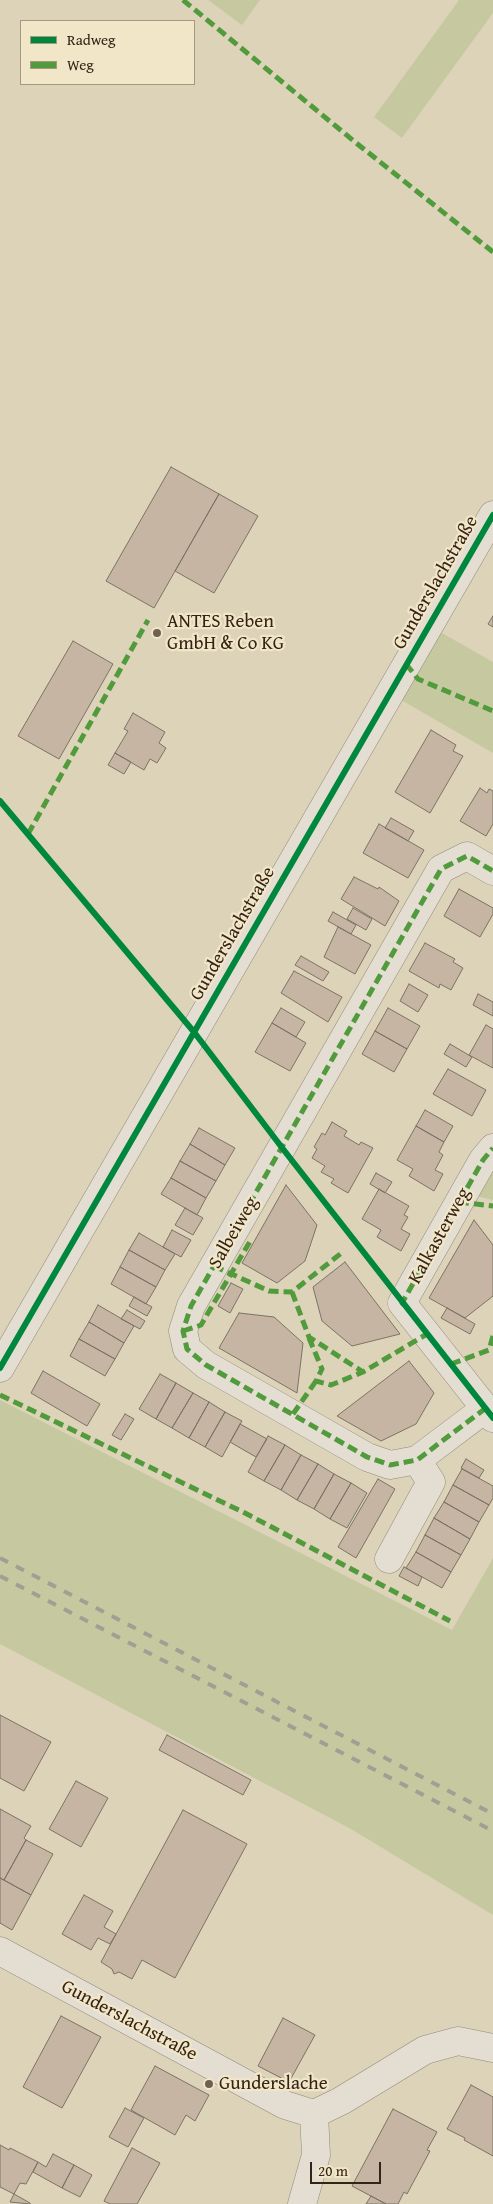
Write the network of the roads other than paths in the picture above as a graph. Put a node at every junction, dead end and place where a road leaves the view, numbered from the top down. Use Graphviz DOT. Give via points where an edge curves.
graph roads {
  1 [pos="491,524"];
  2 [pos="493,871"];
  3 [pos="493,1148"];
  4 [pos="0,1368"];
  5 [pos="489,1413"];
  6 [pos="417,1460"];
  7 [pos="389,1559"];
  8 [pos="0,1951"];
  9 [pos="493,2048"];
  10 [pos="314,2114"];
  11 [pos="302,2204"];
  1 -- 4 [label="street, Gunderslachstraße"];
  2 -- 6 [label="street, Salbeiweg" via="467,856 441,869 191,1306 183,1332 187,1349 206,1365 367,1457 390,1465"];
  3 -- 5 [label="street, Kalkasterweg" via="483,1160 402,1303"];
  5 -- 6 [label="street, Salbeiweg"];
  6 -- 7 [label="street" via="431,1482"];
  8 -- 10 [label="street, Gunderslachstraße" via="285,2105"];
  9 -- 10 [label="street" via="458,2041 425,2050"];
  10 -- 11 [label="street" via="316,2154"];
}
